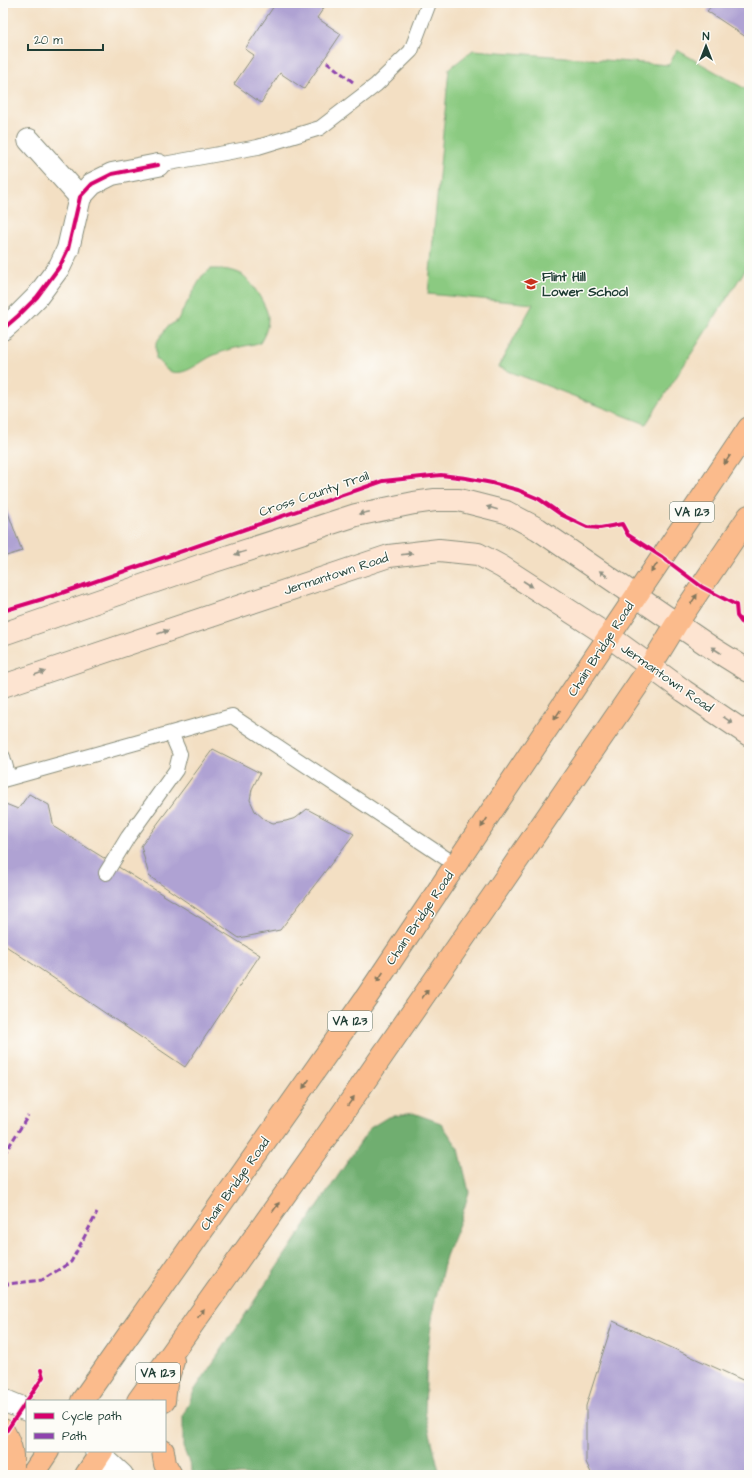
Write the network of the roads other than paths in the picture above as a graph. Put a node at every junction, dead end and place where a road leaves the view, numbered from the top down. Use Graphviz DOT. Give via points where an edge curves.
graph roads {
  1 [pos="429,3"];
  2 [pos="29,140"];
  3 [pos="158,165"];
  4 [pos="80,197"];
  5 [pos="3,329"];
  6 [pos="749,428"];
  7 [pos="749,516"];
  8 [pos="636,596"];
  9 [pos="677,623"];
  10 [pos="3,634"];
  11 [pos="610,637"];
  12 [pos="650,667"];
  13 [pos="749,671"];
  14 [pos="3,686"];
  15 [pos="171,733"];
  16 [pos="749,735"];
  17 [pos="3,757"];
  18 [pos="6,779"];
  19 [pos="456,865"];
  20 [pos="106,872"];
  21 [pos="179,1345"];
  22 [pos="3,1400"];
  23 [pos="83,1400"];
  24 [pos="139,1400"];
  25 [pos="164,1400"];
  26 [pos="26,1410"];
  27 [pos="3,1430"];
  28 [pos="47,1452"];
  29 [pos="99,1452"];
  30 [pos="163,1452"];
  31 [pos="11,1475"];
  32 [pos="32,1475"];
  33 [pos="86,1475"];
  34 [pos="122,1475"];
  35 [pos="171,1475"];
  1 -- 3 [label="lane" via="411,51 376,85 320,128 258,147"];
  2 -- 4 [label="street"];
  3 -- 4 [label="street" via="112,174 92,184"];
  4 -- 5 [label="street" via="68,249 60,266 37,297"];
  6 -- 8 [label="main road, Chain Bridge Road / VA 123, one-way"];
  9 -- 7 [label="main road, VA 123, one-way"];
  8 -- 9 [label="main road"];
  8 -- 10 [label="main road, one-way" via="538,529 506,512 459,500 435,500 356,515"];
  8 -- 11 [label="main road, Chain Bridge Road / VA 123"];
  9 -- 12 [label="main road, VA 123"];
  13 -- 9 [label="main road, one-way"];
  11 -- 12 [label="main road, Jermantown Road"];
  14 -- 11 [label="main road, Jermantown Road, one-way" via="389,556 439,550 478,554"];
  11 -- 19 [label="main road, Chain Bridge Road / VA 123, one-way"];
  12 -- 16 [label="main road, Jermantown Road, one-way"];
  21 -- 12 [label="main road, VA 123, one-way"];
  15 -- 18 [label="lane"];
  15 -- 19 [label="lane" via="232,716"];
  15 -- 20 [label="lane" via="180,754 176,770"];
  17 -- 18 [label="lane"];
  19 -- 23 [label="main road, Chain Bridge Road / VA 123, one-way" via="368,995"];
  21 -- 24 [label="main road, VA 123"];
  21 -- 25 [label="main road" via="166,1384"];
  22 -- 26 [label="street"];
  27 -- 31 [label="main road" via="11,1446"];
  28 -- 32 [label="main road"];
  29 -- 33 [label="main road"];
  29 -- 34 [label="street"];
  30 -- 35 [label="main road" via="165,1464"];
}
